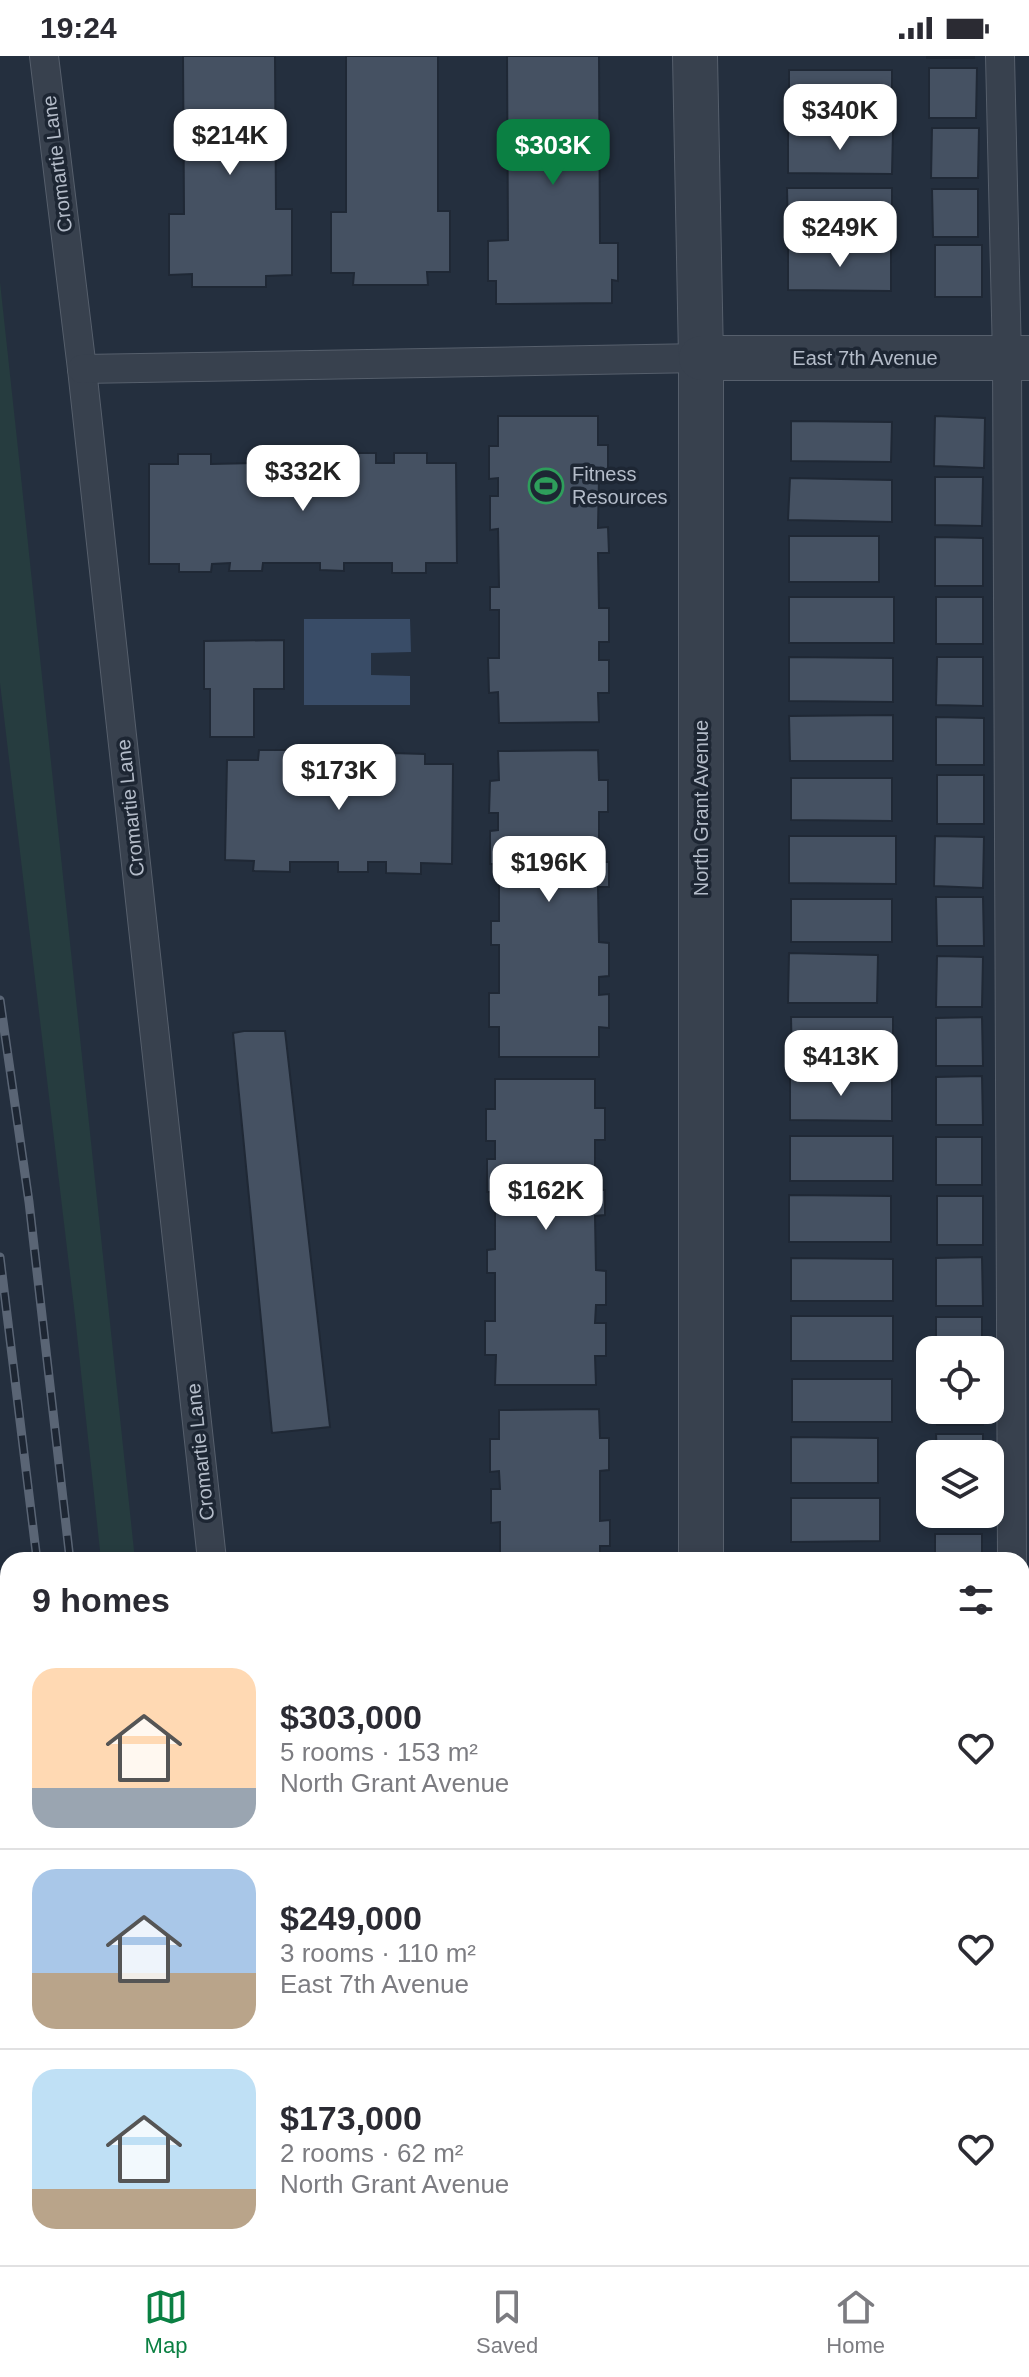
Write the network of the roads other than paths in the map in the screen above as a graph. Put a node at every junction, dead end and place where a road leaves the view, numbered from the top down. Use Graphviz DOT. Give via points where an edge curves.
graph roads {
  1 [pos="44,56"];
  2 [pos="695,56"];
  3 [pos="1000,56"];
  4 [pos="701,358"];
  5 [pos="1018,358"];
  6 [pos="82,369"];
  7 [pos="211,1552"];
  8 [pos="701,1552"];
  9 [pos="1012,1552"];
  1 -- 6 [label="lane, Cromartie Lane"];
  2 -- 4 [label="street, North Grant Avenue"];
  3 -- 5 [label="lane"];
  4 -- 5 [label="street, East 7th Avenue"];
  4 -- 6 [label="lane"];
  4 -- 8 [label="street, North Grant Avenue"];
  5 -- 9 [label="lane"];
  6 -- 7 [label="lane, Cromartie Lane"];
}
